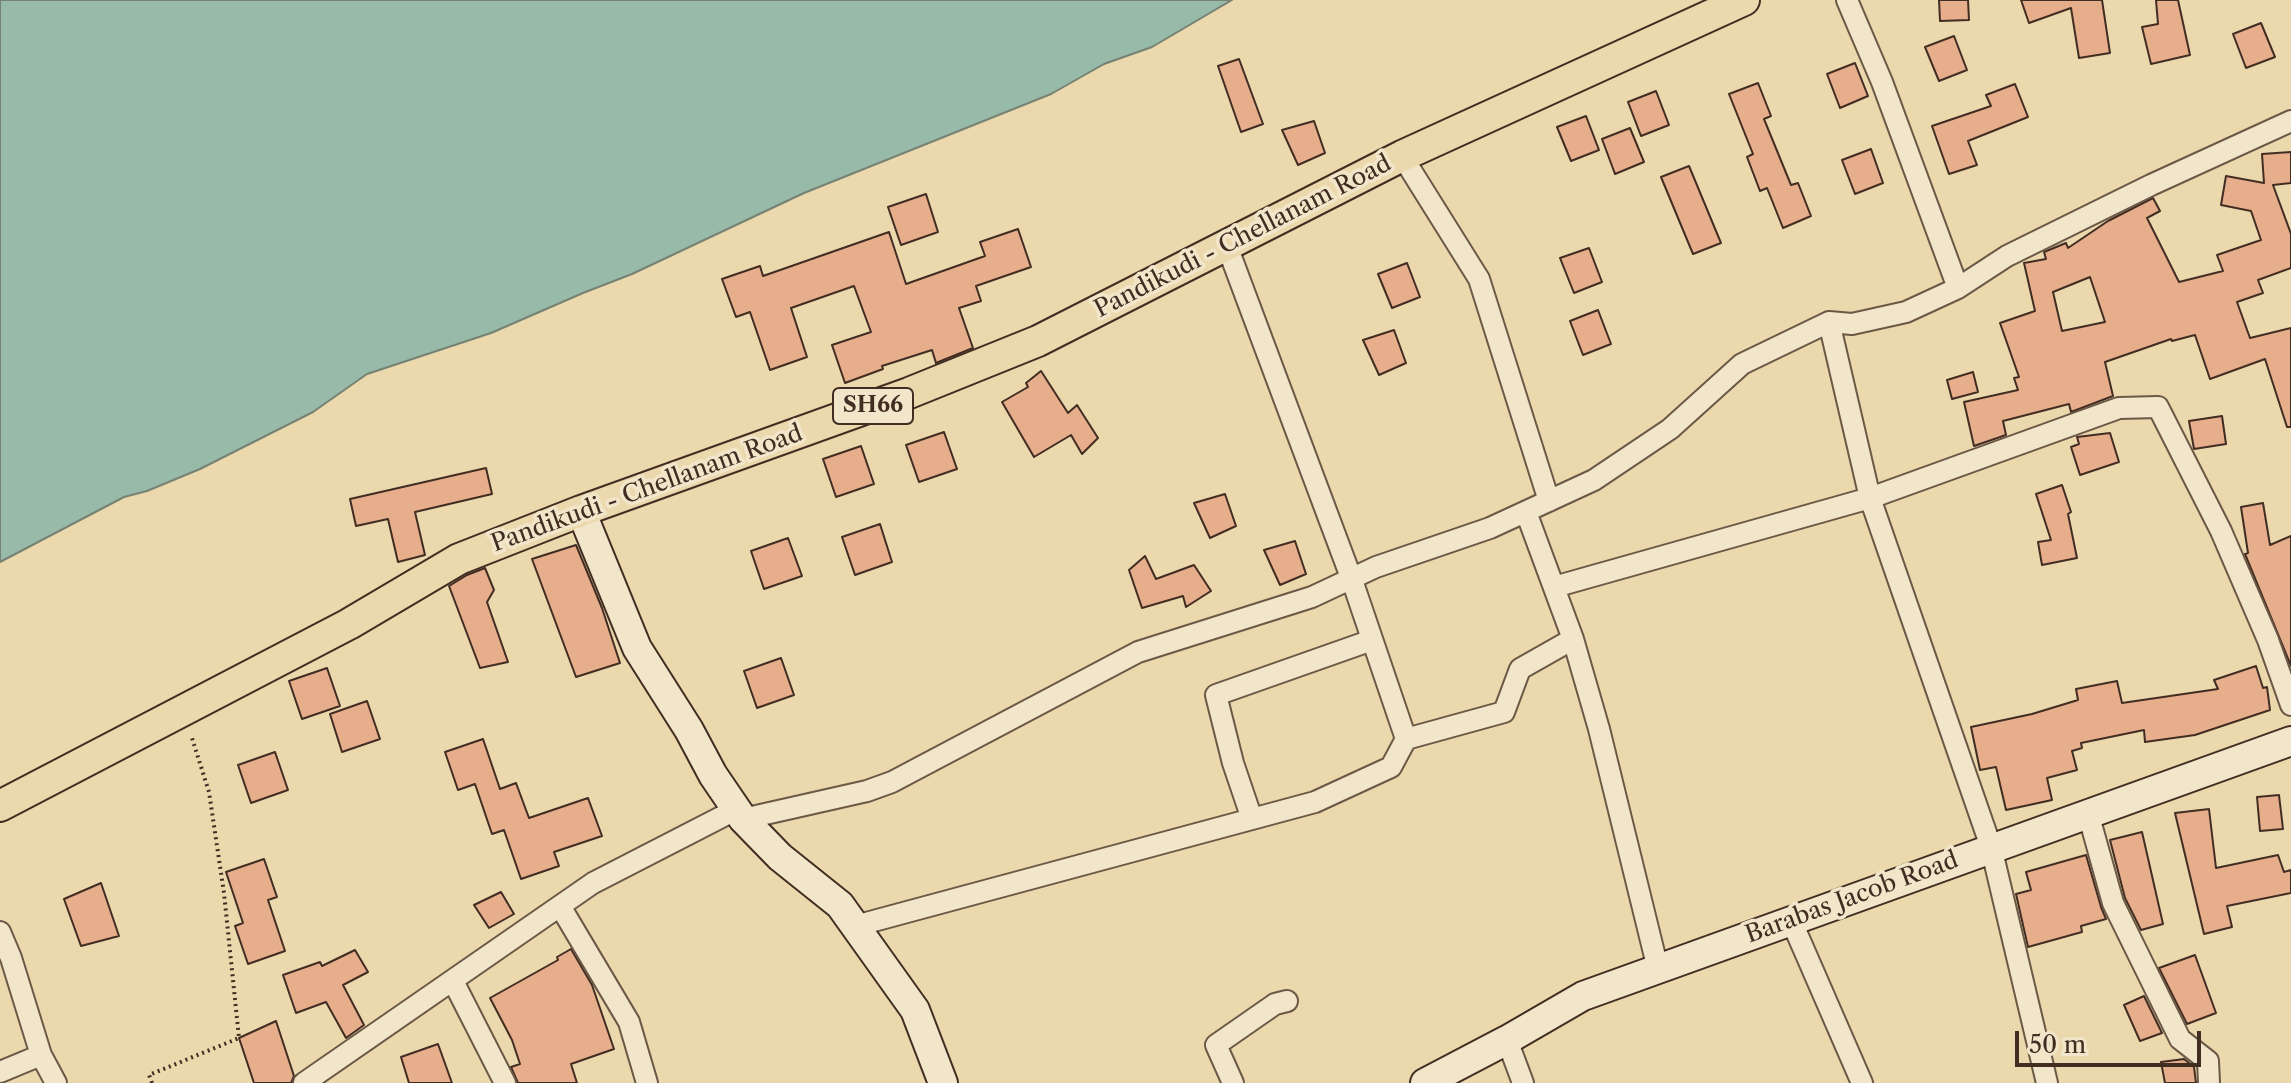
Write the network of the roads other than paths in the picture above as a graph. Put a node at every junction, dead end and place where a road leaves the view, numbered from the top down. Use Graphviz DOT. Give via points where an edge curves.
graph roads {
  1 [pos="1744,0"];
  2 [pos="1847,0"];
  3 [pos="2291,121"];
  4 [pos="1402,156"];
  5 [pos="1227,246"];
  6 [pos="1958,288"];
  7 [pos="1829,322"];
  8 [pos="1870,498"];
  9 [pos="1549,501"];
  10 [pos="581,511"];
  11 [pos="1526,512"];
  12 [pos="1352,580"];
  13 [pos="1554,587"];
  14 [pos="1573,639"];
  15 [pos="1372,640"];
  16 [pos="2291,705"];
  17 [pos="1406,739"];
  18 [pos="2291,741"];
  19 [pos="0,806"];
  20 [pos="2088,813"];
  21 [pos="739,815"];
  22 [pos="1252,819"];
  23 [pos="1991,847"];
  24 [pos="560,906"];
  25 [pos="1791,920"];
  26 [pos="855,926"];
  27 [pos="0,932"];
  28 [pos="1658,969"];
  29 [pos="453,981"];
  30 [pos="1287,1001"];
  31 [pos="1507,1040"];
  32 [pos="41,1055"];
  33 [pos="0,1072"];
  34 [pos="2045,1082"];
  35 [pos="56,1083"];
  36 [pos="304,1083"];
  37 [pos="505,1083"];
  38 [pos="647,1083"];
  39 [pos="943,1083"];
  40 [pos="1233,1083"];
  41 [pos="1425,1083"];
  42 [pos="1523,1083"];
  43 [pos="1862,1083"];
  44 [pos="2209,1083"];
  1 -- 4 [label="main road, Pandikudi - Chellanam Road / SH66"];
  2 -- 6 [label="street"];
  3 -- 6 [label="street" via="2007,256"];
  4 -- 5 [label="main road, Pandikudi - Chellanam Road / SH66"];
  4 -- 9 [label="street" via="1479,279"];
  5 -- 10 [label="main road, Pandikudi - Chellanam Road / SH66" via="1038,341"];
  5 -- 12 [label="street"];
  6 -- 7 [label="street" via="1906,312 1852,324"];
  7 -- 8 [label="street"];
  7 -- 9 [label="street" via="1742,364 1670,429 1594,480"];
  8 -- 13 [label="street"];
  8 -- 16 [label="street" via="2119,408 2158,407 2221,531"];
  8 -- 23 [label="street"];
  9 -- 11 [label="street"];
  10 -- 19 [label="main road, Pandikudi - Chellanam Road / SH66" via="459,559 349,624"];
  10 -- 21 [label="street" via="637,648"];
  11 -- 12 [label="street"];
  11 -- 13 [label="street"];
  12 -- 15 [label="street"];
  12 -- 21 [label="street" via="1138,652 892,782"];
  13 -- 14 [label="street"];
  14 -- 17 [label="street" via="1520,669 1504,712"];
  14 -- 28 [label="street"];
  15 -- 17 [label="street"];
  15 -- 22 [label="street" via="1216,695"];
  17 -- 22 [label="street" via="1391,767 1315,802"];
  18 -- 20 [label="street, Barabas Jacob Road"];
  20 -- 23 [label="street, Barabas Jacob Road"];
  20 -- 44 [label="street" via="2113,903 2180,1039 2208,1061"];
  21 -- 24 [label="street" via="593,883"];
  21 -- 26 [label="street" via="780,857 840,905"];
  22 -- 26 [label="street"];
  23 -- 25 [label="street, Barabas Jacob Road"];
  23 -- 34 [label="street"];
  24 -- 29 [label="street"];
  24 -- 38 [label="street" via="629,1022"];
  25 -- 28 [label="street, Barabas Jacob Road"];
  25 -- 43 [label="street"];
  26 -- 39 [label="street" via="915,1010"];
  27 -- 32 [label="street"];
  28 -- 31 [label="street, Barabas Jacob Road" via="1583,996"];
  29 -- 36 [label="street"];
  29 -- 37 [label="street"];
  30 -- 40 [label="street" via="1216,1045"];
  31 -- 41 [label="street, Barabas Jacob Road"];
  31 -- 42 [label="street"];
  32 -- 33 [label="street"];
  32 -- 35 [label="street"];
}
